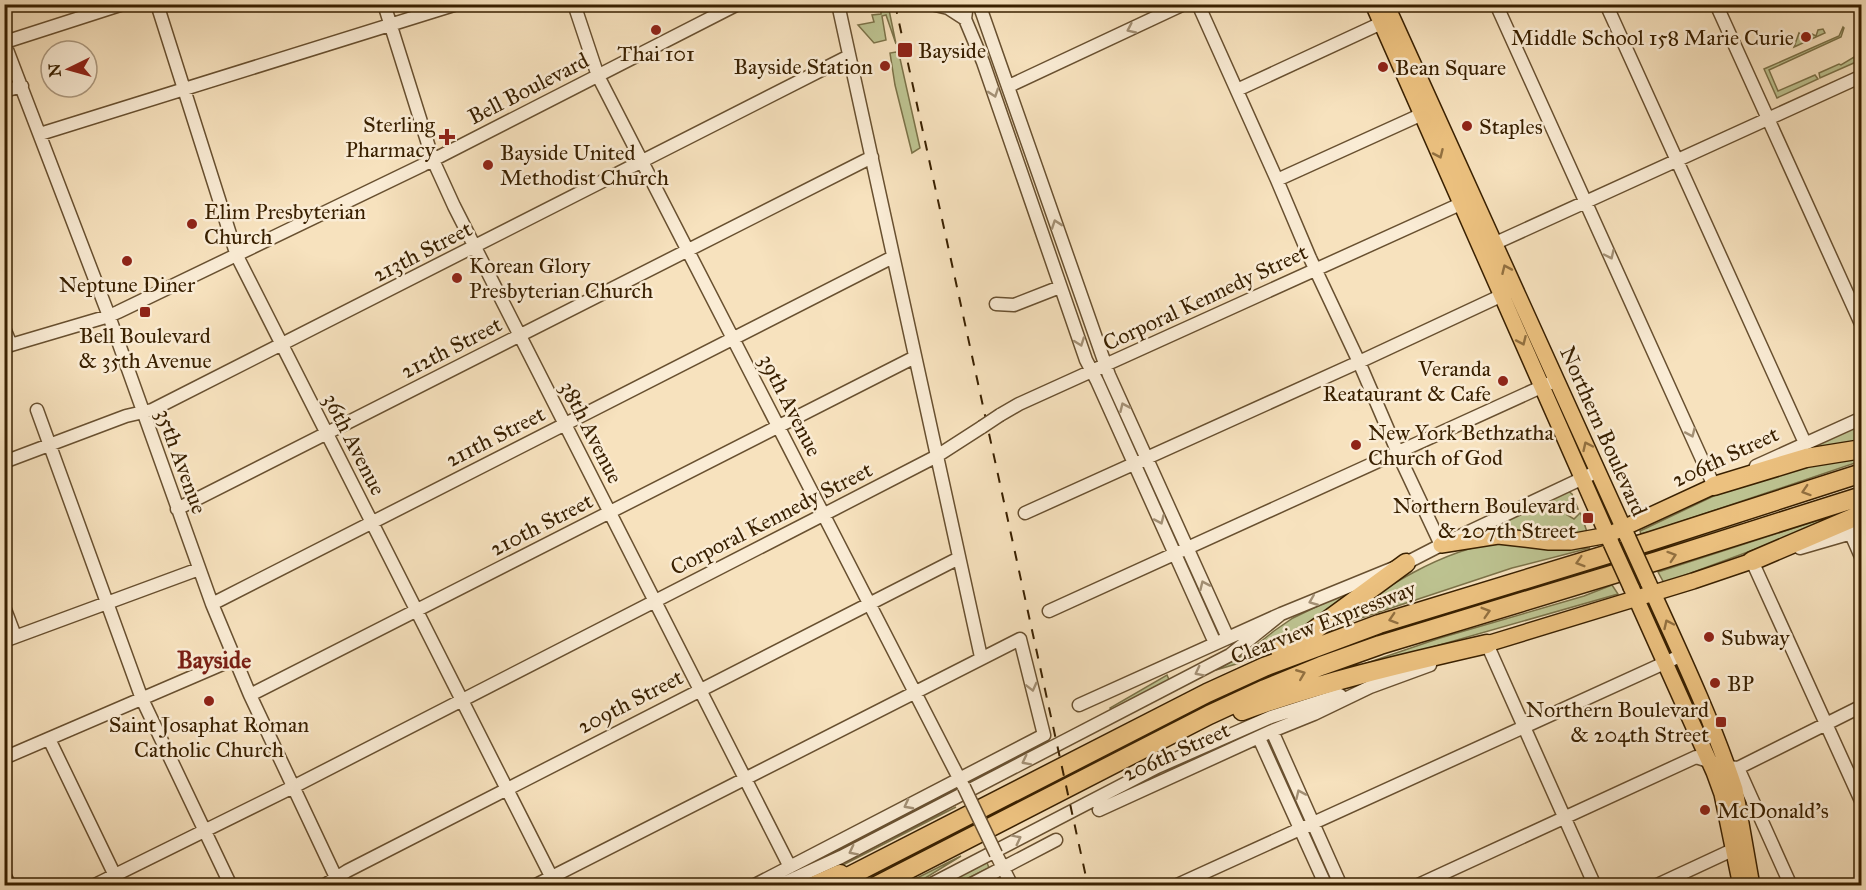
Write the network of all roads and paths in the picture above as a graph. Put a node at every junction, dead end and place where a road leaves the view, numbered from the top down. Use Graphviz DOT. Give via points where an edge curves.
graph roads {
  1 [pos="123,4"];
  2 [pos="157,4"];
  3 [pos="384,4"];
  4 [pos="457,4"];
  5 [pos="574,4"];
  6 [pos="738,4"];
  7 [pos="838,4"];
  8 [pos="967,4"];
  9 [pos="979,4"];
  10 [pos="1184,4"];
  11 [pos="1198,4"];
  12 [pos="1373,4"];
  13 [pos="1496,4"];
  14 [pos="1606,4"];
  15 [pos="1716,4"];
  16 [pos="939,5"];
  17 [pos="1386,15"];
  18 [pos="965,19"];
  19 [pos="391,25"];
  20 [pos="5,42"];
  21 [pos="849,56"];
  22 [pos="598,76"];
  23 [pos="1860,80"];
  24 [pos="22,86"];
  25 [pos="1009,86"];
  26 [pos="184,89"];
  27 [pos="1237,90"];
  28 [pos="4,91"];
  29 [pos="1427,111"];
  30 [pos="1769,118"];
  31 [pos="40,134"];
  32 [pos="872,157"];
  33 [pos="1034,159"];
  34 [pos="433,160"];
  35 [pos="1677,160"];
  36 [pos="643,161"];
  37 [pos="1018,165"];
  38 [pos="1277,180"];
  39 [pos="1467,201"];
  40 [pos="1586,202"];
  41 [pos="475,247"];
  42 [pos="1488,247"];
  43 [pos="689,250"];
  44 [pos="237,256"];
  45 [pos="893,257"];
  46 [pos="1315,270"];
  47 [pos="1060,287"];
  48 [pos="1509,293"];
  49 [pos="996,304"];
  50 [pos="109,316"];
  51 [pos="1862,326"];
  52 [pos="4,328"];
  53 [pos="520,335"];
  54 [pos="734,338"];
  55 [pos="8,346"];
  56 [pos="281,346"];
  57 [pos="915,357"];
  58 [pos="1359,362"];
  59 [pos="1106,365"];
  60 [pos="1092,371"];
  61 [pos="1557,380"];
  62 [pos="1542,387"];
  63 [pos="37,410"];
  64 [pos="142,412"];
  65 [pos="1862,418"];
  66 [pos="565,424"];
  67 [pos="778,426"];
  68 [pos="326,434"];
  69 [pos="1805,443"];
  70 [pos="50,446"];
  71 [pos="1862,449"];
  72 [pos="1398,453"];
  73 [pos="937,456"];
  74 [pos="1147,458"];
  75 [pos="4,462"];
  76 [pos="1134,464"];
  77 [pos="1598,471"];
  78 [pos="1862,473"];
  79 [pos="1583,479"];
  80 [pos="1714,486"];
  81 [pos="1862,496"];
  82 [pos="177,509"];
  83 [pos="610,512"];
  84 [pos="1024,513"];
  85 [pos="1862,514"];
  86 [pos="824,515"];
  87 [pos="371,523"];
  88 [pos="1856,532"];
  89 [pos="1626,533"];
  90 [pos="1610,539"];
  91 [pos="1441,545"];
  92 [pos="1188,548"];
  93 [pos="1175,553"];
  94 [pos="959,558"];
  95 [pos="1862,559"];
  96 [pos="1752,561"];
  97 [pos="1406,563"];
  98 [pos="199,569"];
  99 [pos="1643,591"];
  100 [pos="655,601"];
  101 [pos="108,602"];
  102 [pos="869,603"];
  103 [pos="212,604"];
  104 [pos="4,607"];
  105 [pos="416,611"];
  106 [pos="1049,611"];
  107 [pos="1281,614"];
  108 [pos="10,638"];
  109 [pos="1228,638"];
  110 [pos="1215,643"];
  111 [pos="1487,644"];
  112 [pos="1682,655"];
  113 [pos="981,657"];
  114 [pos="234,659"];
  115 [pos="1666,663"];
  116 [pos="1370,687"];
  117 [pos="700,689"];
  118 [pos="914,692"];
  119 [pos="250,695"];
  120 [pos="142,699"];
  121 [pos="461,700"];
  122 [pos="1079,705"];
  123 [pos="1862,706"];
  124 [pos="1826,724"];
  125 [pos="1523,728"];
  126 [pos="1272,731"];
  127 [pos="1259,738"];
  128 [pos="49,739"];
  129 [pos="1116,739"];
  130 [pos="4,758"];
  131 [pos="1709,762"];
  132 [pos="1733,768"];
  133 [pos="746,777"];
  134 [pos="962,782"];
  135 [pos="1078,782"];
  136 [pos="292,787"];
  137 [pos="506,788"];
  138 [pos="1728,791"];
  139 [pos="1862,803"];
  140 [pos="1099,810"];
  141 [pos="1564,817"];
  142 [pos="1314,823"];
  143 [pos="1299,830"];
  144 [pos="205,831"];
  145 [pos="1056,840"];
  146 [pos="916,842"];
  147 [pos="1739,847"];
  148 [pos="945,850"];
  149 [pos="790,867"];
  150 [pos="1004,868"];
  151 [pos="4,874"];
  152 [pos="118,880"];
  153 [pos="554,881"];
  154 [pos="338,882"];
  155 [pos="10,885"];
  156 [pos="93,885"];
  157 [pos="231,885"];
  158 [pos="323,885"];
  159 [pos="534,885"];
  160 [pos="753,885"];
  161 [pos="778,885"];
  162 [pos="813,885"];
  163 [pos="830,885"];
  164 [pos="876,885"];
  165 [pos="883,885"];
  166 [pos="928,885"];
  167 [pos="968,885"];
  168 [pos="1012,885"];
  169 [pos="1175,885"];
  170 [pos="1326,885"];
  171 [pos="1341,885"];
  172 [pos="1416,885"];
  173 [pos="1595,885"];
  174 [pos="1655,885"];
  175 [pos="1740,885"];
  176 [pos="1752,885"];
  177 [pos="1791,885"];
  1 -- 20 [label="street"];
  2 -- 26 [label="street, 36th Avenue"];
  3 -- 19 [label="street, 38th Avenue"];
  4 -- 19 [label="street"];
  5 -- 22 [label="street, 39th Avenue"];
  6 -- 22 [label="street, Bell Boulevard"];
  7 -- 21 [label="street"];
  8 -- 18 [label="street"];
  9 -- 25 [label="street"];
  10 -- 25 [label="street, one-way"];
  11 -- 27 [label="street"];
  12 -- 17 [label="main road, Northern Boulevard"];
  13 -- 40 [label="street"];
  14 -- 35 [label="street"];
  15 -- 30 [label="street"];
  16 -- 18 [label="street"];
  17 -- 27 [label="street"];
  17 -- 29 [label="main road, Northern Boulevard"];
  18 -- 37 [label="street, one-way"];
  19 -- 26 [label="street"];
  19 -- 34 [label="street, 38th Avenue"];
  20 -- 24 [label="street, 35th Avenue"];
  21 -- 32 [label="street"];
  21 -- 36 [label="street, 213th Street"];
  22 -- 34 [label="street, Bell Boulevard"];
  22 -- 36 [label="street, 39th Avenue"];
  23 -- 30 [label="street"];
  24 -- 28 [label="street"];
  24 -- 31 [label="street, 35th Avenue"];
  25 -- 33 [label="street"];
  26 -- 31 [label="street"];
  26 -- 44 [label="street, 36th Avenue"];
  27 -- 38 [label="street"];
  29 -- 38 [label="street"];
  29 -- 39 [label="main road, Northern Boulevard"];
  30 -- 35 [label="street"];
  30 -- 51 [label="street"];
  31 -- 50 [label="street, 35th Avenue"];
  32 -- 43 [label="street, 212th Street"];
  32 -- 45 [label="street"];
  33 -- 37 [label="street"];
  59 -- 33 [label="street, one-way"];
  34 -- 41 [label="street, 38th Avenue"];
  34 -- 44 [label="street, Bell Boulevard"];
  35 -- 40 [label="street"];
  35 -- 69 [label="street"];
  36 -- 41 [label="street, 213th Street"];
  36 -- 43 [label="street, 39th Avenue"];
  37 -- 47 [label="street"];
  38 -- 46 [label="street"];
  39 -- 42 [label="main road, Northern Boulevard"];
  39 -- 46 [label="street, Corporal Kennedy Street"];
  40 -- 42 [label="street"];
  40 -- 80 [label="street, one-way"];
  41 -- 53 [label="street, 38th Avenue"];
  41 -- 56 [label="street, 213th Street"];
  42 -- 48 [label="main road, Northern Boulevard"];
  43 -- 53 [label="street, 212th Street"];
  43 -- 54 [label="street, 39th Avenue"];
  44 -- 50 [label="street, Bell Boulevard"];
  44 -- 56 [label="street, 36th Avenue"];
  45 -- 54 [label="street, 211th Street"];
  45 -- 57 [label="street"];
  46 -- 58 [label="street"];
  46 -- 59 [label="street, Corporal Kennedy Street"];
  47 -- 49 [label="street" via="1014,305"];
  47 -- 60 [label="street, one-way"];
  48 -- 58 [label="street"];
  48 -- 61 [label="main road, Northern Boulevard"];
  48 -- 62 [label="main road, Northern Boulevard, one-way"];
  50 -- 55 [label="street, Bell Boulevard"];
  50 -- 64 [label="street, 35th Avenue"];
  52 -- 55 [label="street"];
  53 -- 66 [label="street, 38th Avenue"];
  53 -- 68 [label="street, 212th Street"];
  54 -- 66 [label="street, 211th Street"];
  54 -- 67 [label="street, 39th Avenue"];
  56 -- 64 [label="street, 213th Street"];
  56 -- 68 [label="street, 36th Avenue"];
  57 -- 67 [label="street, 210th Street"];
  57 -- 73 [label="street"];
  58 -- 72 [label="street"];
  58 -- 74 [label="street"];
  59 -- 60 [label="street, Corporal Kennedy Street"];
  74 -- 59 [label="street, one-way"];
  60 -- 73 [label="street, Corporal Kennedy Street, bridge" via="1019,404"];
  60 -- 76 [label="street"];
  61 -- 62 [label="street"];
  77 -- 61 [label="main road, Northern Boulevard, one-way"];
  62 -- 72 [label="street"];
  62 -- 79 [label="main road, Northern Boulevard"];
  63 -- 70 [label="street"];
  64 -- 70 [label="street, 213th Street"];
  64 -- 82 [label="street, 35th Avenue"];
  65 -- 69 [label="street, 206th Street"];
  66 -- 83 [label="street, 38th Avenue"];
  66 -- 87 [label="street, 211th Street"];
  67 -- 83 [label="street, 210th Street"];
  67 -- 86 [label="street, 39th Avenue"];
  68 -- 82 [label="street, 212th Street"];
  68 -- 87 [label="street, 36th Avenue"];
  69 -- 80 [label="street, 206th Street"];
  70 -- 75 [label="street, 213th Street"];
  70 -- 101 [label="street"];
  71 -- 80 [label="highway" via="1806,458"];
  72 -- 91 [label="street"];
  72 -- 92 [label="street"];
  73 -- 86 [label="street, Corporal Kennedy Street"];
  73 -- 94 [label="street"];
  74 -- 76 [label="street"];
  74 -- 92 [label="street"];
  76 -- 84 [label="street"];
  76 -- 93 [label="street, one-way"];
  77 -- 79 [label="street, Clearview Expressway"];
  77 -- 89 [label="main road, Northern Boulevard"];
  78 -- 129 [label="highway, Clearview Expressway, one-way" via="1379,624 1264,667"];
  79 -- 90 [label="main road, Northern Boulevard"];
  79 -- 91 [label="street, Clearview Expressway"];
  80 -- 89 [label="main road, 206th Street"];
  135 -- 81 [label="highway, Clearview Expressway, one-way" via="1209,715 1321,666"];
  82 -- 98 [label="street, 35th Avenue"];
  83 -- 100 [label="street, 38th Avenue"];
  83 -- 105 [label="street, 210th Street"];
  85 -- 96 [label="highway"];
  86 -- 100 [label="street, Corporal Kennedy Street"];
  86 -- 102 [label="street, 39th Avenue"];
  87 -- 103 [label="street, 211th Street"];
  87 -- 105 [label="street, 36th Avenue"];
  88 -- 95 [label="street"];
  88 -- 96 [label="street"];
  89 -- 90 [label="main road, 206th Street"];
  89 -- 99 [label="main road, Northern Boulevard, bridge"];
  90 -- 91 [label="main road, 206th Street" via="1549,542 1498,536"];
  90 -- 99 [label="main road, Northern Boulevard, bridge"];
  91 -- 97 [label="street, Clearview Expressway"];
  92 -- 93 [label="street"];
  109 -- 92 [label="street, one-way"];
  93 -- 106 [label="street"];
  93 -- 110 [label="street"];
  94 -- 102 [label="street, 209th Street"];
  94 -- 113 [label="street"];
  96 -- 99 [label="main road"];
  96 -- 124 [label="street"];
  97 -- 107 [label="street, Clearview Expressway, one-way"];
  97 -- 129 [label="highway" via="1305,637"];
  98 -- 101 [label="street"];
  98 -- 103 [label="street, 35th Avenue"];
  99 -- 111 [label="main road"];
  112 -- 99 [label="main road, Northern Boulevard, one-way"];
  99 -- 115 [label="main road, Northern Boulevard"];
  100 -- 117 [label="street, 38th Avenue"];
  100 -- 121 [label="street, Corporal Kennedy Street"];
  101 -- 108 [label="street"];
  101 -- 120 [label="street"];
  102 -- 117 [label="street, 209th Street"];
  102 -- 118 [label="street, 39th Avenue"];
  103 -- 114 [label="street, 35th Avenue"];
  104 -- 108 [label="street"];
  105 -- 119 [label="street, 210th Street"];
  105 -- 121 [label="street, 36th Avenue"];
  107 -- 109 [label="street, Clearview Expressway"];
  107 -- 161 [label="street, one-way" via="1230,655 841,857"];
  109 -- 110 [label="street, Clearview Expressway"];
  110 -- 122 [label="street, Clearview Expressway"];
  111 -- 116 [label="street"];
  111 -- 125 [label="street"];
  111 -- 135 [label="highway" via="1289,694"];
  112 -- 115 [label="street"];
  112 -- 132 [label="main road, Northern Boulevard"];
  113 -- 118 [label="street"];
  113 -- 134 [label="street, one-way" via="1020,639 1044,735"];
  114 -- 119 [label="street, 35th Avenue"];
  114 -- 120 [label="street"];
  115 -- 125 [label="street"];
  115 -- 131 [label="main road, Northern Boulevard"];
  116 -- 126 [label="street"];
  166 -- 116 [label="street, one-way" via="1157,767 1271,717"];
  117 -- 133 [label="street, 38th Avenue"];
  117 -- 137 [label="street, 209th Street"];
  118 -- 133 [label="street"];
  118 -- 134 [label="street, 39th Avenue"];
  119 -- 136 [label="street, 35th Avenue"];
  120 -- 128 [label="street"];
  120 -- 144 [label="street"];
  121 -- 136 [label="street, Corporal Kennedy Street"];
  121 -- 137 [label="street, 36th Avenue"];
  123 -- 124 [label="street"];
  124 -- 132 [label="street"];
  124 -- 139 [label="street"];
  125 -- 141 [label="street"];
  125 -- 142 [label="street"];
  126 -- 127 [label="street, 206th Street"];
  142 -- 126 [label="street, one-way"];
  127 -- 140 [label="street, 206th Street"];
  127 -- 143 [label="street"];
  128 -- 130 [label="street"];
  128 -- 152 [label="street"];
  129 -- 146 [label="highway, Clearview Expressway"];
  131 -- 132 [label="street"];
  131 -- 138 [label="main road, Northern Boulevard"];
  131 -- 141 [label="street" via="1696,757"];
  132 -- 138 [label="main road, Northern Boulevard"];
  132 -- 177 [label="street"];
  133 -- 149 [label="street, 38th Avenue"];
  133 -- 153 [label="street"];
  134 -- 149 [label="street, one-way"];
  134 -- 150 [label="street, 39th Avenue, bridge"];
  135 -- 148 [label="highway, Clearview Expressway"];
  136 -- 144 [label="street, Corporal Kennedy Street"];
  136 -- 154 [label="street, 35th Avenue"];
  137 -- 153 [label="street, 36th Avenue"];
  137 -- 154 [label="street, 209th Street"];
  138 -- 147 [label="main road, Northern Boulevard"];
  141 -- 172 [label="street"];
  141 -- 173 [label="street"];
  142 -- 143 [label="street"];
  142 -- 171 [label="street"];
  143 -- 169 [label="street"];
  143 -- 170 [label="street"];
  144 -- 152 [label="street, Corporal Kennedy Street"];
  144 -- 157 [label="street"];
  145 -- 150 [label="street"];
  146 -- 162 [label="highway"];
  146 -- 163 [label="highway, Clearview Expressway"];
  147 -- 174 [label="street"];
  147 -- 175 [label="main road, Northern Boulevard"];
  147 -- 176 [label="main road, Northern Boulevard"];
  148 -- 164 [label="highway, Clearview Expressway"];
  148 -- 165 [label="highway"];
  149 -- 160 [label="street"];
  150 -- 167 [label="street"];
  150 -- 168 [label="street, 39th Avenue"];
  151 -- 155 [label="street"];
  152 -- 156 [label="street, Corporal Kennedy Street"];
  153 -- 159 [label="street"];
  154 -- 158 [label="street, 209th Street"];
}
